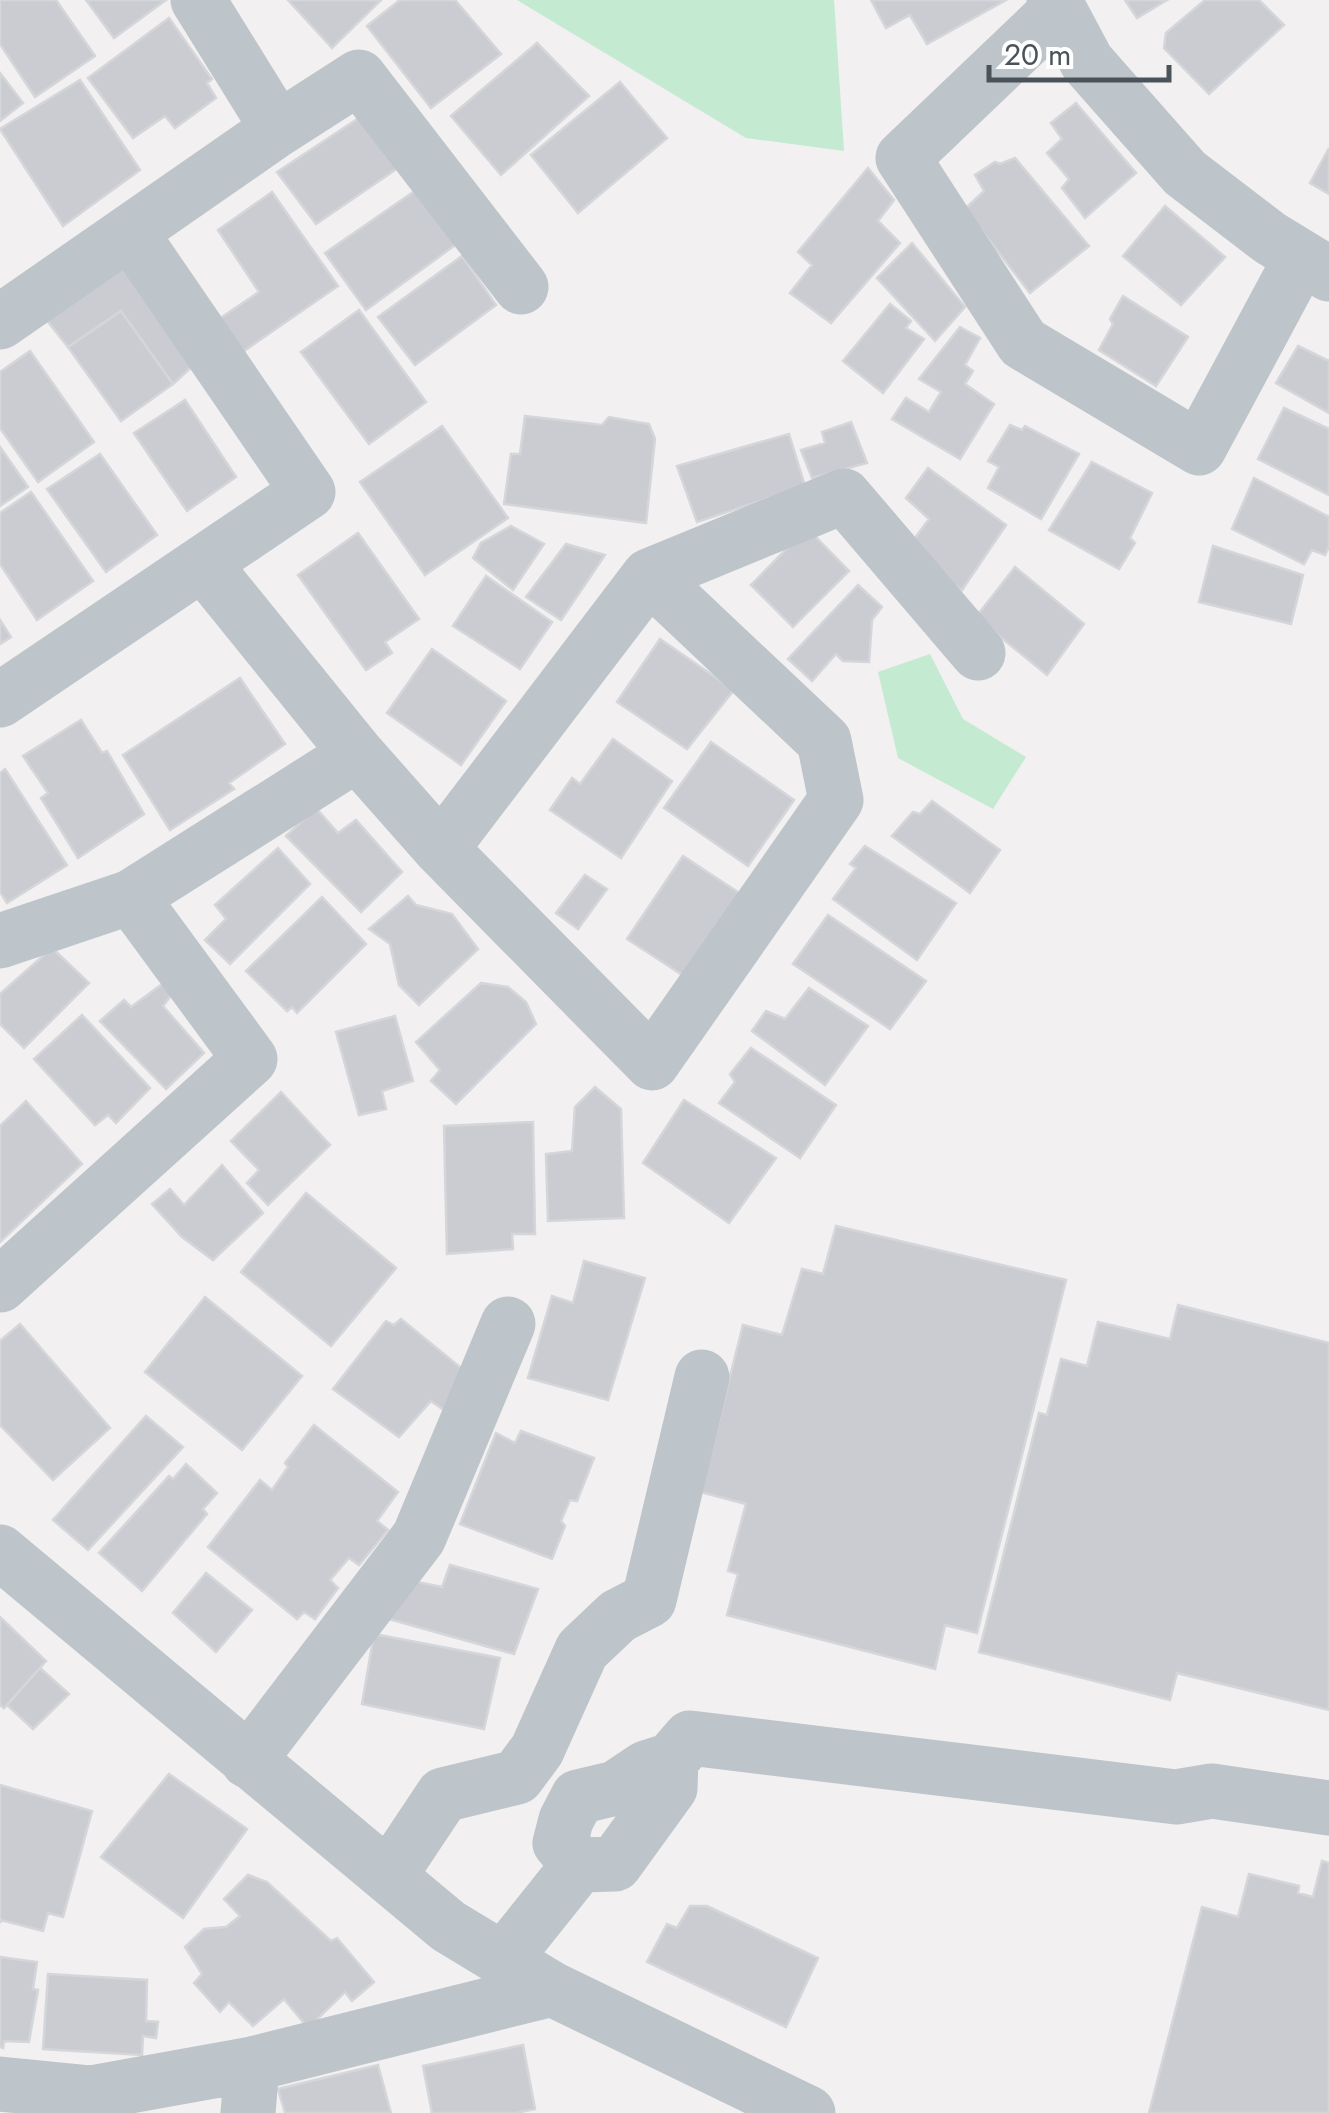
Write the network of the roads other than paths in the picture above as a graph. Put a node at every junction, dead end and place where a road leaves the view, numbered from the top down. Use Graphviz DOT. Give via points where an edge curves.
graph roads {
  1 [pos="198,0"];
  2 [pos="1056,4"];
  3 [pos="278,129"];
  4 [pos="130,232"];
  5 [pos="1315,266"];
  6 [pos="521,287"];
  7 [pos="0,322"];
  8 [pos="204,565"];
  9 [pos="648,576"];
  10 [pos="978,653"];
  11 [pos="0,700"];
  12 [pos="358,754"];
  13 [pos="440,849"];
  14 [pos="131,896"];
  15 [pos="0,942"];
  16 [pos="0,1286"];
  17 [pos="508,1324"];
  18 [pos="702,1376"];
  19 [pos="0,1552"];
  20 [pos="248,1761"];
  21 [pos="1329,1808"];
  22 [pos="389,1876"];
  23 [pos="504,1960"];
  24 [pos="552,1989"];
  25 [pos="0,2084"];
  26 [pos="250,2089"];
  27 [pos="808,2113"];
  1 -- 3 [label="street"];
  2 -- 5 [label="street" via="1087,62 1185,173"];
  2 -- 5 [label="street" via="903,158 1023,343 1199,448"];
  3 -- 4 [label="street"];
  3 -- 6 [label="street" via="359,77"];
  4 -- 7 [label="street"];
  4 -- 8 [label="street" via="308,492"];
  8 -- 11 [label="street"];
  8 -- 12 [label="street"];
  9 -- 10 [label="street" via="844,496"];
  9 -- 13 [label="street"];
  9 -- 13 [label="street" via="824,741 836,800 652,1063"];
  12 -- 13 [label="street"];
  12 -- 14 [label="street"];
  14 -- 15 [label="street"];
  14 -- 16 [label="street" via="250,1059"];
  17 -- 20 [label="street" via="419,1537"];
  18 -- 22 [label="street" via="649,1600 618,1616 582,1650 537,1750 518,1776 444,1795"];
  19 -- 20 [label="street"];
  20 -- 22 [label="street"];
  21 -- 23 [label="street" via="1212,1792 1176,1797 690,1738 671,1760 670,1788 615,1864 579,1865"];
  22 -- 23 [label="street" via="448,1926"];
  23 -- 24 [label="street"];
  24 -- 26 [label="street"];
  24 -- 27 [label="street"];
  25 -- 26 [label="street" via="91,2093"];
}
